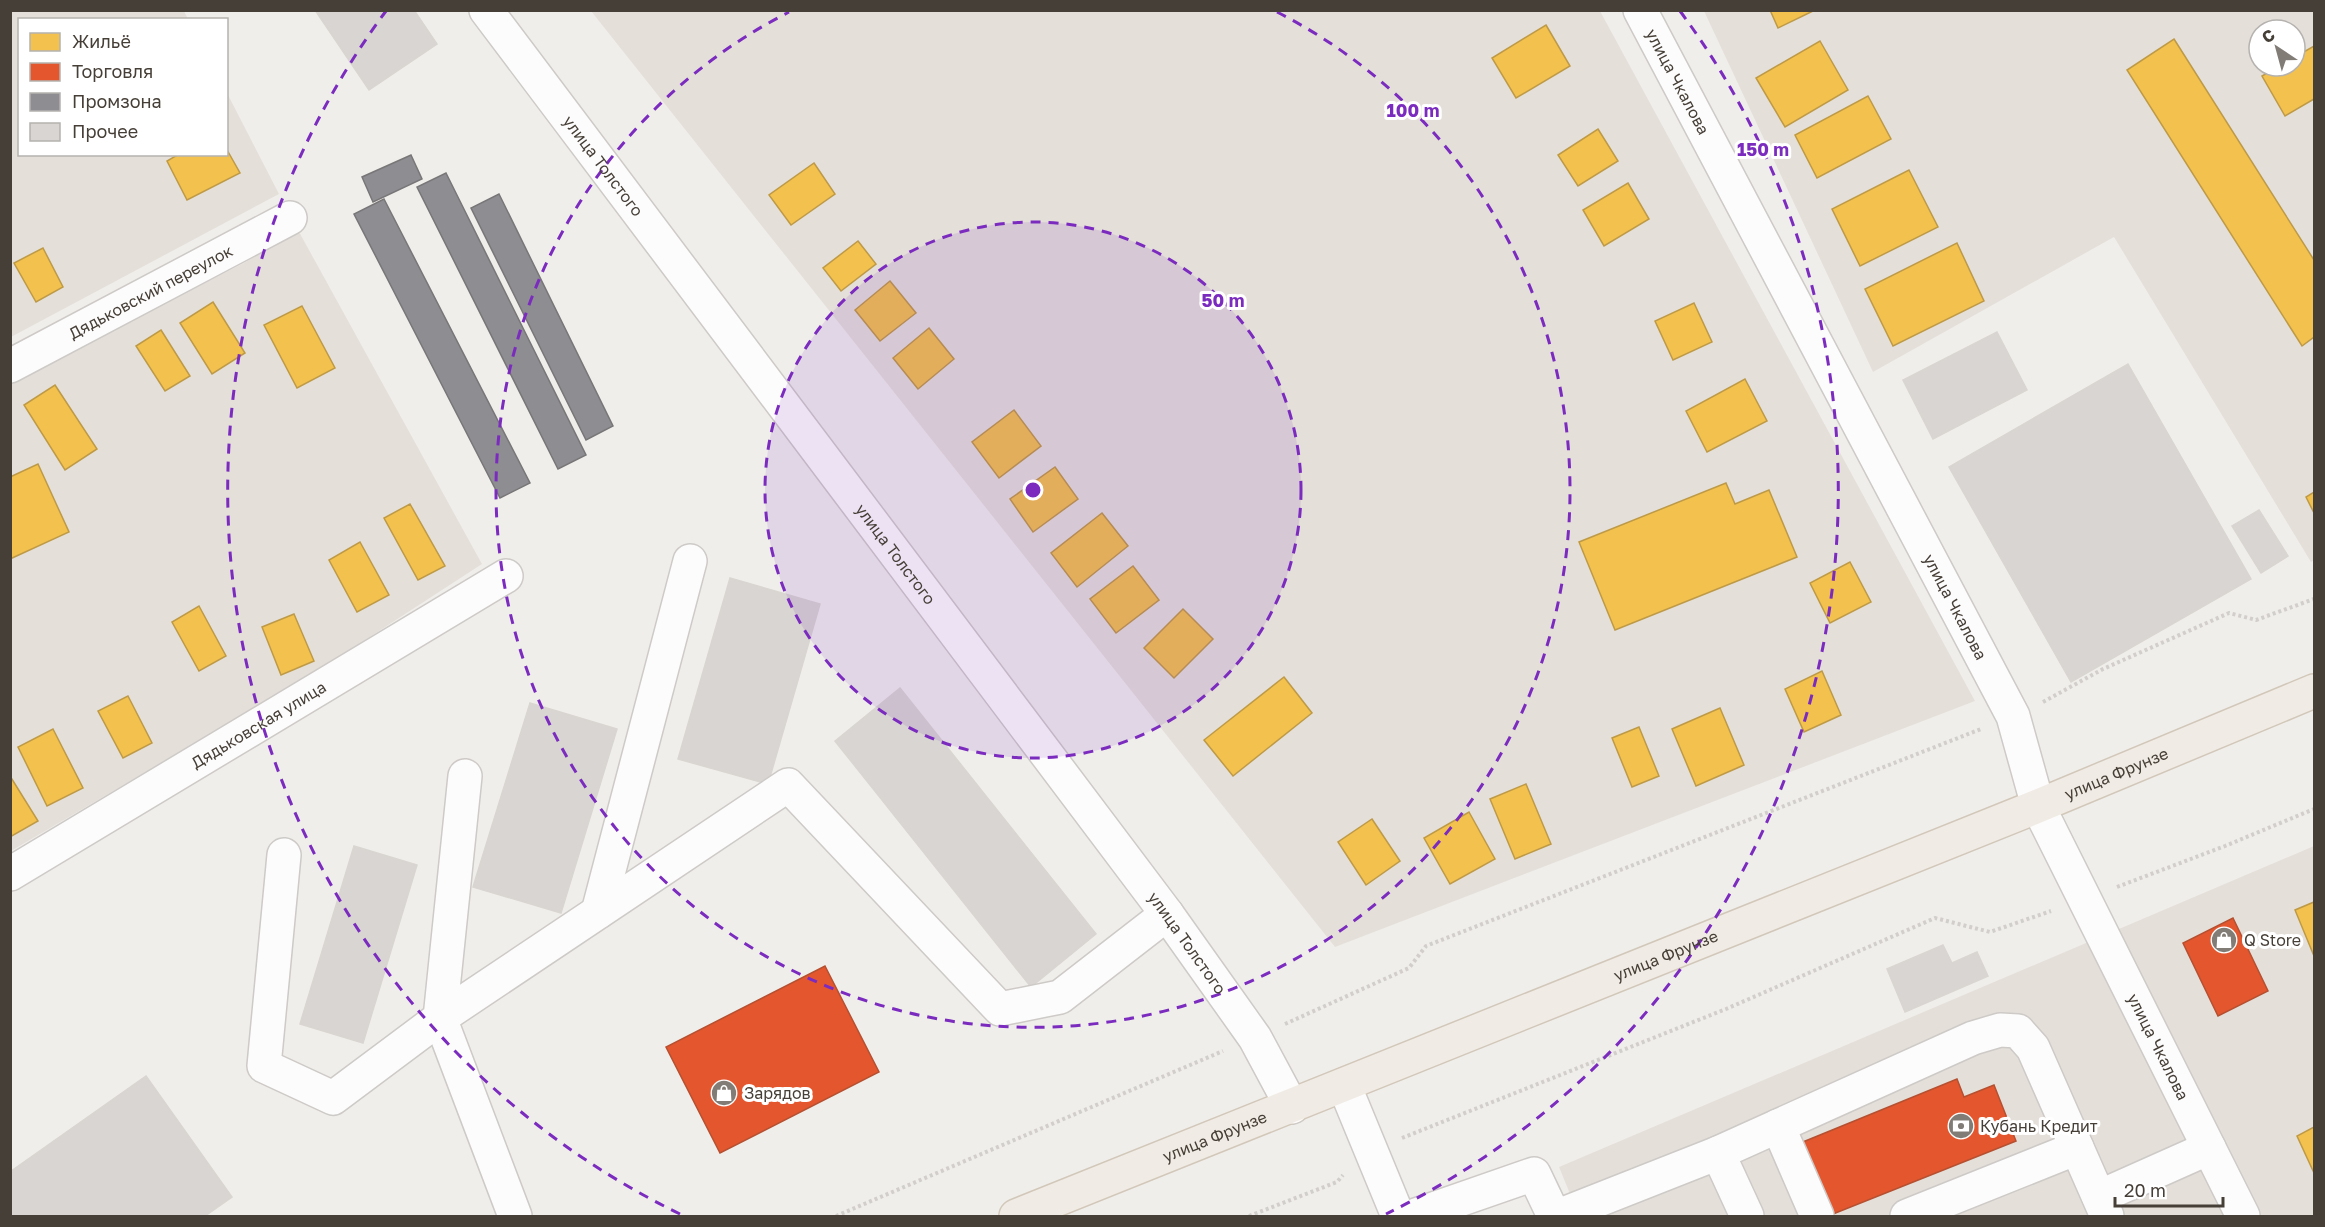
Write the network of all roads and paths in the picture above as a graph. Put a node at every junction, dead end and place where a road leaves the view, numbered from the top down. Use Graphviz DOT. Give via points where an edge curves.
graph roads {
  1 [pos="486,10"];
  2 [pos="1640,10"];
  3 [pos="290,218"];
  4 [pos="10,366"];
  5 [pos="690,561"];
  6 [pos="506,576"];
  7 [pos="2314,599"];
  8 [pos="2314,691"];
  9 [pos="2013,716"];
  10 [pos="465,776"];
  11 [pos="2038,806"];
  12 [pos="2314,809"];
  13 [pos="284,855"];
  14 [pos="10,874"];
  15 [pos="2084,899"];
  16 [pos="598,912"];
  17 [pos="1167,914"];
  18 [pos="440,1018"];
  19 [pos="1255,1038"];
  20 [pos="1344,1085"];
  21 [pos="1292,1107"];
  22 [pos="1778,1126"];
  23 [pos="2077,1148"];
  24 [pos="2209,1148"];
  25 [pos="1371,1150"];
  26 [pos="1718,1153"];
  27 [pos="2103,1207"];
  28 [pos="515,1216"];
  29 [pos="836,1216"];
  30 [pos="1017,1216"];
  31 [pos="1249,1216"];
  32 [pos="1398,1216"];
  33 [pos="1413,1216"];
  34 [pos="1556,1216"];
  35 [pos="1747,1216"];
  36 [pos="1817,1216"];
  37 [pos="1907,1216"];
  38 [pos="2243,1216"];
  1 -- 17 [label="street, улица Толстого"];
  2 -- 9 [label="street, улица Чкалова"];
  3 -- 4 [label="street, Дядьковский переулок"];
  5 -- 16 [label="street"];
  6 -- 14 [label="street, Дядьковская улица"];
  7 -- 9 [label="path" via="2256,620 2229,614 2103,669"];
  8 -- 11 [label="main road, улица Фрунзе"];
  9 -- 11 [label="street, улица Чкалова"];
  9 -- 19 [label="path" via="1426,946 1409,968"];
  10 -- 18 [label="street"];
  11 -- 15 [label="street, улица Чкалова"];
  11 -- 20 [label="main road, улица Фрунзе"];
  12 -- 15 [label="path"];
  13 -- 18 [label="street" via="264,1066 333,1098"];
  15 -- 24 [label="street, улица Чкалова"];
  15 -- 25 [label="path" via="1990,932 1935,918 1726,1009"];
  16 -- 17 [label="street" via="788,785 1000,1009 1059,997"];
  16 -- 18 [label="street"];
  17 -- 19 [label="street, улица Толстого"];
  18 -- 28 [label="street"];
  19 -- 21 [label="street, улица Толстого"];
  19 -- 29 [label="path"];
  20 -- 21 [label="main road, улица Фрунзе"];
  20 -- 25 [label="street"];
  21 -- 30 [label="main road, улица Фрунзе"];
  22 -- 23 [label="street" via="1973,1038 2000,1030 2018,1030 2032,1048"];
  22 -- 26 [label="street"];
  22 -- 36 [label="street"];
  23 -- 27 [label="street"];
  23 -- 37 [label="street"];
  24 -- 27 [label="street"];
  24 -- 38 [label="street, улица Чкалова"];
  25 -- 31 [label="path" via="1336,1182"];
  25 -- 32 [label="street"];
  26 -- 34 [label="street"];
  26 -- 35 [label="street"];
  33 -- 34 [label="street" via="1534,1174"];
}
